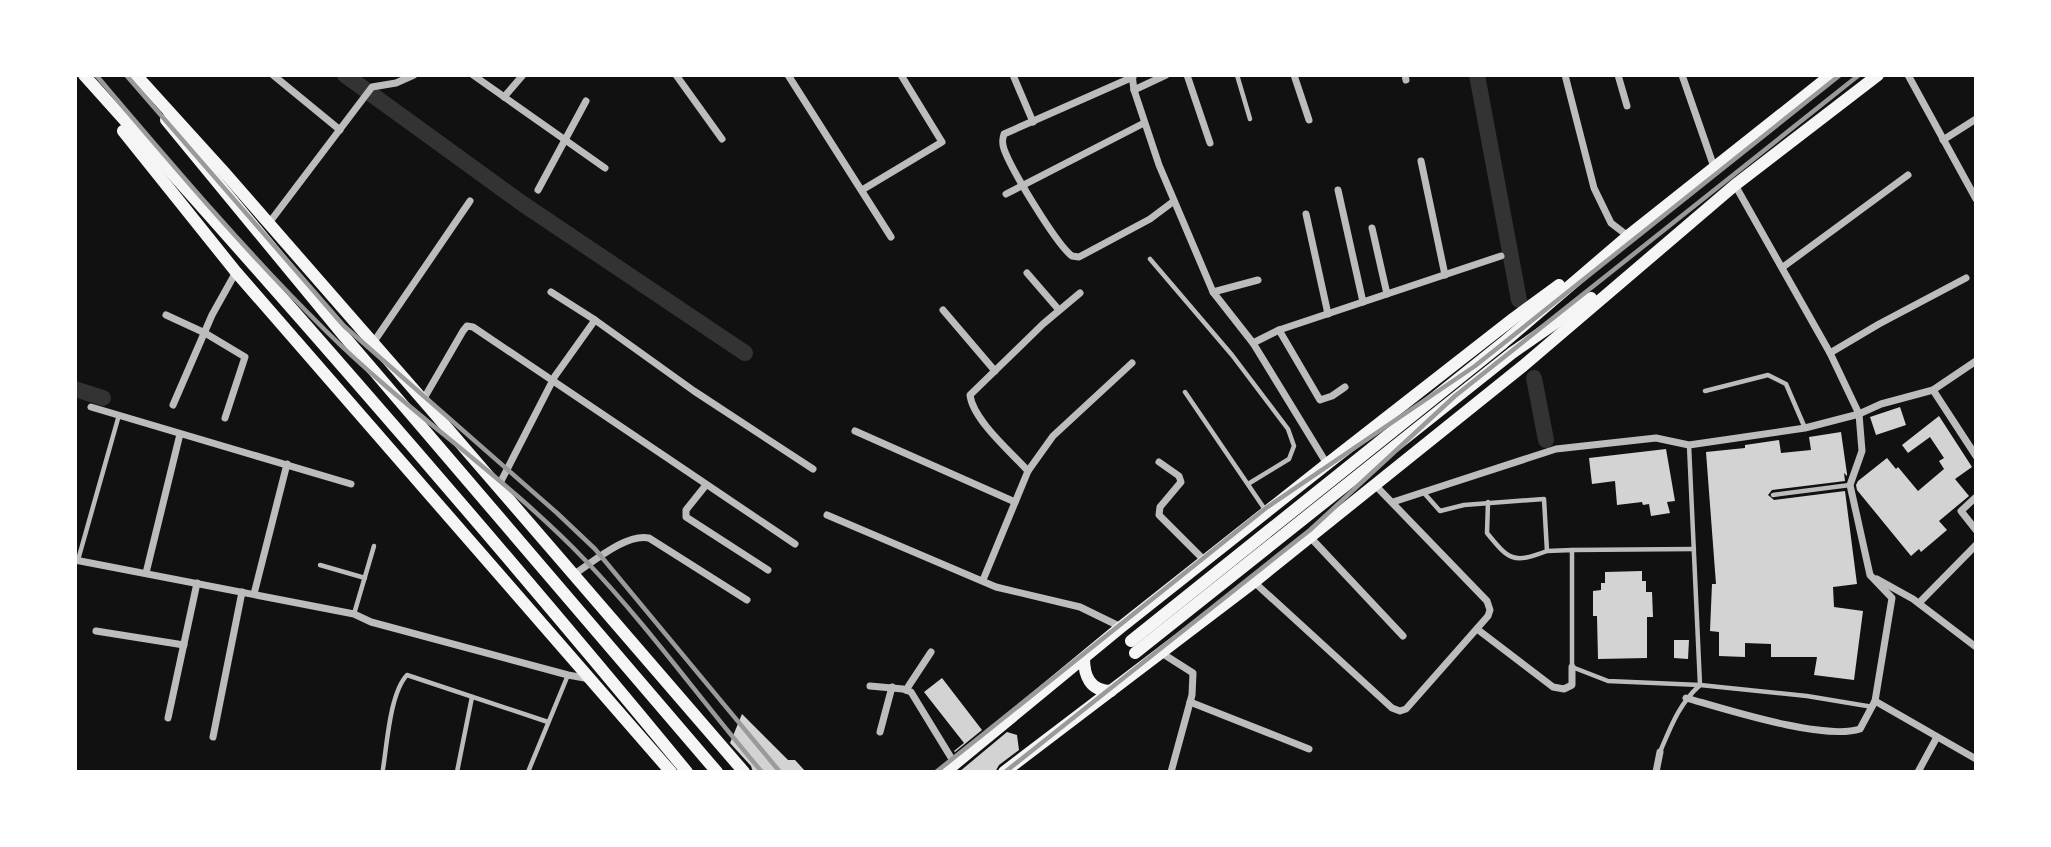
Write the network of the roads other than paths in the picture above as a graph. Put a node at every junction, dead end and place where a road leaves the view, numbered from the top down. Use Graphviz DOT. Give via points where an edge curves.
graph roads {
  1 [pos="82,75"];
  2 [pos="130,75"];
  3 [pos="136,75"];
  4 [pos="273,75"];
  5 [pos="375,75"];
  6 [pos="414,75"];
  7 [pos="473,75"];
  8 [pos="523,75"];
  9 [pos="676,75"];
  10 [pos="788,75"];
  11 [pos="901,75"];
  12 [pos="1013,75"];
  13 [pos="1166,75"];
  14 [pos="1186,75"];
  15 [pos="1237,75"];
  16 [pos="1294,75"];
  17 [pos="1565,75"];
  18 [pos="1618,75"];
  19 [pos="1682,75"];
  20 [pos="1831,75"];
  21 [pos="1878,75"];
  22 [pos="1908,75"];
  23 [pos="1132,76"];
  24 [pos="370,90"];
  25 [pos="1134,90"];
  26 [pos="504,97"];
  27 [pos="586,101"];
  28 [pos="1628,106"];
  29 [pos="1251,119"];
  30 [pos="1976,119"];
  31 [pos="1309,120"];
  32 [pos="1033,122"];
  33 [pos="1144,123"];
  34 [pos="340,130"];
  35 [pos="565,139"];
  36 [pos="722,139"];
  37 [pos="1943,140"];
  38 [pos="1210,143"];
  39 [pos="1421,160"];
  40 [pos="1714,167"];
  41 [pos="605,168"];
  42 [pos="1908,174"];
  43 [pos="1022,185"];
  44 [pos="1735,185"];
  45 [pos="538,190"];
  46 [pos="862,190"];
  47 [pos="1338,190"];
  48 [pos="1006,194"];
  49 [pos="1976,199"];
  50 [pos="470,201"];
  51 [pos="1174,201"];
  52 [pos="1306,214"];
  53 [pos="269,223"];
  54 [pos="1372,228"];
  55 [pos="891,237"];
  56 [pos="1624,239"];
  57 [pos="1501,256"];
  58 [pos="1150,259"];
  59 [pos="1643,262"];
  60 [pos="1783,267"];
  61 [pos="236,272"];
  62 [pos="1027,273"];
  63 [pos="1445,275"];
  64 [pos="1966,278"];
  65 [pos="1258,280"];
  66 [pos="551,292"];
  67 [pos="1213,292"];
  68 [pos="1080,293"];
  69 [pos="1387,294"];
  70 [pos="1363,302"];
  71 [pos="943,310"];
  72 [pos="1059,310"];
  73 [pos="1328,314"];
  74 [pos="166,315"];
  75 [pos="595,320"];
  76 [pos="1279,330"];
  77 [pos="205,332"];
  78 [pos="373,343"];
  79 [pos="1253,343"];
  80 [pos="1830,354"];
  81 [pos="1976,361"];
  82 [pos="1132,363"];
  83 [pos="995,371"];
  84 [pos="553,380"];
  85 [pos="1345,387"];
  86 [pos="1933,390"];
  87 [pos="1705,391"];
  88 [pos="1185,392"];
  89 [pos="424,400"];
  90 [pos="173,405"];
  91 [pos="91,407"];
  92 [pos="1859,414"];
  93 [pos="119,415"];
  94 [pos="225,418"];
  95 [pos="1805,428"];
  96 [pos="855,431"];
  97 [pos="180,435"];
  98 [pos="1689,445"];
  99 [pos="1976,456"];
  100 [pos="1159,462"];
  101 [pos="287,464"];
  102 [pos="1327,464"];
  103 [pos="813,468"];
  104 [pos="1028,471"];
  105 [pos="351,484"];
  106 [pos="1248,484"];
  107 [pos="706,485"];
  108 [pos="1375,485"];
  109 [pos="1850,485"];
  110 [pos="498,487"];
  111 [pos="1424,493"];
  112 [pos="1773,495"];
  113 [pos="1976,497"];
  114 [pos="1015,502"];
  115 [pos="1393,502"];
  116 [pos="1488,502"];
  117 [pos="1267,512"];
  118 [pos="827,516"];
  119 [pos="1976,530"];
  120 [pos="1310,537"];
  121 [pos="795,544"];
  122 [pos="1976,545"];
  123 [pos="374,546"];
  124 [pos="1695,549"];
  125 [pos="1572,550"];
  126 [pos="1547,551"];
  127 [pos="77,560"];
  128 [pos="1205,561"];
  129 [pos="320,565"];
  130 [pos="768,570"];
  131 [pos="146,573"];
  132 [pos="573,575"];
  133 [pos="1870,575"];
  134 [pos="365,578"];
  135 [pos="983,580"];
  136 [pos="1254,582"];
  137 [pos="197,583"];
  138 [pos="242,592"];
  139 [pos="587,592"];
  140 [pos="254,594"];
  141 [pos="747,600"];
  142 [pos="1919,603"];
  143 [pos="354,614"];
  144 [pos="544,625"];
  145 [pos="1121,627"];
  146 [pos="1477,629"];
  147 [pos="96,631"];
  148 [pos="1403,636"];
  149 [pos="184,645"];
  150 [pos="1976,647"];
  151 [pos="931,652"];
  152 [pos="1159,652"];
  153 [pos="1084,658"];
  154 [pos="1572,667"];
  155 [pos="568,676"];
  156 [pos="590,679"];
  157 [pos="1700,685"];
  158 [pos="870,686"];
  159 [pos="892,687"];
  160 [pos="906,690"];
  161 [pos="1111,691"];
  162 [pos="472,696"];
  163 [pos="1686,698"];
  164 [pos="1190,702"];
  165 [pos="1874,704"];
  166 [pos="168,718"];
  167 [pos="548,722"];
  168 [pos="880,732"];
  169 [pos="213,737"];
  170 [pos="1937,737"];
  171 [pos="1309,749"];
  172 [pos="1660,752"];
  173 [pos="1976,760"];
  174 [pos="950,768"];
  175 [pos="383,769"];
  176 [pos="457,772"];
  177 [pos="528,772"];
  178 [pos="671,772"];
  179 [pos="687,772"];
  180 [pos="717,772"];
  181 [pos="744,772"];
  182 [pos="1004,772"];
  183 [pos="1171,772"];
  184 [pos="1656,772"];
  185 [pos="1918,772"];
  1 -- 61 [label="main road"];
  1 -- 179 [label="main road" via="228,235"];
  2 -- 180 [label="main road" via="344,336"];
  3 -- 53 [label="main road"];
  4 -- 34 [label="street"];
  5 -- 24 [label="street"];
  6 -- 24 [label="street"];
  7 -- 26 [label="street"];
  8 -- 26 [label="street"];
  9 -- 36 [label="street"];
  10 -- 46 [label="street"];
  11 -- 46 [label="street" via="942,142"];
  12 -- 32 [label="street"];
  13 -- 25 [label="street"];
  14 -- 38 [label="street"];
  15 -- 29 [label="lane"];
  16 -- 31 [label="street"];
  17 -- 56 [label="street" via="1594,188"];
  18 -- 28 [label="street"];
  19 -- 40 [label="street"];
  20 -- 40 [label="main road"];
  21 -- 44 [label="main road"];
  22 -- 37 [label="street"];
  23 -- 25 [label="street"];
  23 -- 32 [label="street"];
  24 -- 34 [label="street"];
  25 -- 33 [label="street"];
  26 -- 35 [label="street"];
  27 -- 35 [label="street"];
  30 -- 37 [label="street"];
  32 -- 43 [label="street" via="1004,134 1002,141"];
  33 -- 43 [label="street"];
  33 -- 51 [label="street"];
  34 -- 53 [label="street"];
  35 -- 41 [label="street"];
  35 -- 45 [label="street"];
  37 -- 49 [label="street"];
  39 -- 63 [label="street"];
  40 -- 56 [label="main road"];
  42 -- 60 [label="street"];
  43 -- 48 [label="street"];
  43 -- 51 [label="street" via="1067,253 1075,257 1150,219"];
  44 -- 59 [label="main road"];
  44 -- 60 [label="street"];
  46 -- 55 [label="street"];
  47 -- 70 [label="street"];
  50 -- 78 [label="street"];
  51 -- 67 [label="street"];
  52 -- 73 [label="street"];
  53 -- 78 [label="main road"];
  54 -- 69 [label="street"];
  56 -- 59 [label="main road" via="1133,647 1512,353"];
  56 -- 102 [label="main road"];
  57 -- 63 [label="street"];
  58 -- 106 [label="lane" via="1288,429 1294,446 1289,458"];
  59 -- 108 [label="main road"];
  60 -- 80 [label="street"];
  61 -- 77 [label="street"];
  61 -- 144 [label="main road"];
  62 -- 72 [label="street"];
  63 -- 69 [label="street"];
  64 -- 80 [label="street"];
  65 -- 67 [label="street"];
  66 -- 75 [label="street"];
  67 -- 79 [label="street"];
  68 -- 72 [label="street"];
  69 -- 70 [label="street"];
  70 -- 73 [label="street"];
  71 -- 83 [label="street"];
  72 -- 83 [label="street"];
  73 -- 76 [label="street"];
  74 -- 77 [label="street"];
  75 -- 84 [label="street"];
  75 -- 103 [label="street"];
  76 -- 79 [label="street"];
  76 -- 85 [label="street" via="1320,400"];
  77 -- 90 [label="street"];
  77 -- 94 [label="street" via="245,357"];
  78 -- 89 [label="main road"];
  79 -- 102 [label="street"];
  80 -- 92 [label="street"];
  81 -- 86 [label="street"];
  82 -- 104 [label="street" via="1053,436"];
  83 -- 104 [label="street" via="970,395 972,406"];
  84 -- 89 [label="street" via="467,326"];
  84 -- 107 [label="street"];
  84 -- 110 [label="street"];
  86 -- 92 [label="street"];
  86 -- 99 [label="street"];
  87 -- 95 [label="lane" via="1768,374 1786,384"];
  88 -- 106 [label="lane"];
  89 -- 110 [label="main road"];
  91 -- 93 [label="street"];
  92 -- 95 [label="street"];
  92 -- 109 [label="street" via="1862,451"];
  93 -- 97 [label="street"];
  93 -- 127 [label="lane"];
  95 -- 98 [label="street"];
  96 -- 114 [label="street"];
  97 -- 101 [label="street"];
  97 -- 131 [label="street"];
  98 -- 111 [label="street" via="1656,438 1556,449"];
  98 -- 124 [label="lane"];
  100 -- 128 [label="street" via="1181,482 1159,514"];
  101 -- 105 [label="street"];
  101 -- 140 [label="street"];
  102 -- 117 [label="main road"];
  104 -- 114 [label="street"];
  106 -- 117 [label="lane"];
  107 -- 121 [label="street"];
  107 -- 130 [label="street" via="686,510 687,517"];
  108 -- 115 [label="street"];
  108 -- 120 [label="main road"];
  109 -- 112 [label="lane"];
  109 -- 133 [label="street"];
  110 -- 132 [label="main road"];
  111 -- 115 [label="street"];
  111 -- 116 [label="lane" via="1440,511"];
  113 -- 119 [label="street" via="1961,511"];
  114 -- 135 [label="street"];
  115 -- 146 [label="street" via="1487,601 1490,610"];
  116 -- 126 [label="lane" via="1487,533 1504,555 1524,559"];
  116 -- 126 [label="lane" via="1544,499"];
  117 -- 128 [label="main road"];
  118 -- 135 [label="street"];
  120 -- 136 [label="main road"];
  120 -- 148 [label="street"];
  122 -- 142 [label="street"];
  123 -- 134 [label="lane"];
  124 -- 125 [label="lane"];
  124 -- 157 [label="lane"];
  125 -- 126 [label="lane"];
  125 -- 154 [label="lane"];
  127 -- 131 [label="street"];
  128 -- 145 [label="main road"];
  129 -- 134 [label="lane"];
  131 -- 137 [label="street"];
  132 -- 139 [label="main road"];
  132 -- 141 [label="street" via="622,543 649,538"];
  133 -- 142 [label="street"];
  133 -- 165 [label="street" via="1892,598"];
  134 -- 143 [label="lane"];
  135 -- 145 [label="street" via="1080,607"];
  136 -- 146 [label="street" via="1399,711 1414,702"];
  136 -- 152 [label="main road"];
  137 -- 138 [label="street"];
  137 -- 149 [label="street"];
  138 -- 140 [label="street"];
  138 -- 169 [label="street"];
  139 -- 144 [label="main road" via="587,626 575,635 565,635"];
  139 -- 181 [label="main road"];
  140 -- 143 [label="street"];
  142 -- 150 [label="street"];
  143 -- 155 [label="street"];
  144 -- 156 [label="main road"];
  145 -- 153 [label="main road"];
  146 -- 154 [label="street" via="1553,687 1572,685"];
  147 -- 149 [label="street"];
  149 -- 166 [label="street"];
  151 -- 160 [label="street"];
  152 -- 161 [label="main road"];
  152 -- 164 [label="street" via="1193,673"];
  153 -- 161 [label="main road" via="1091,684"];
  153 -- 174 [label="main road"];
  154 -- 157 [label="lane" via="1608,681"];
  155 -- 156 [label="street"];
  155 -- 167 [label="lane"];
  156 -- 178 [label="main road"];
  157 -- 163 [label="lane"];
  157 -- 165 [label="lane"];
  158 -- 159 [label="street"];
  159 -- 160 [label="street"];
  159 -- 168 [label="street"];
  160 -- 174 [label="street" via="917,699"];
  161 -- 182 [label="main road"];
  162 -- 167 [label="lane"];
  162 -- 175 [label="lane" via="407,675 395,702"];
  162 -- 176 [label="lane"];
  163 -- 165 [label="street" via="1776,723 1843,733 1860,730"];
  163 -- 172 [label="lane"];
  164 -- 171 [label="street"];
  164 -- 183 [label="street"];
  165 -- 170 [label="street"];
  167 -- 177 [label="lane"];
  170 -- 173 [label="street"];
  170 -- 185 [label="street"];
  172 -- 184 [label="street"];
}
